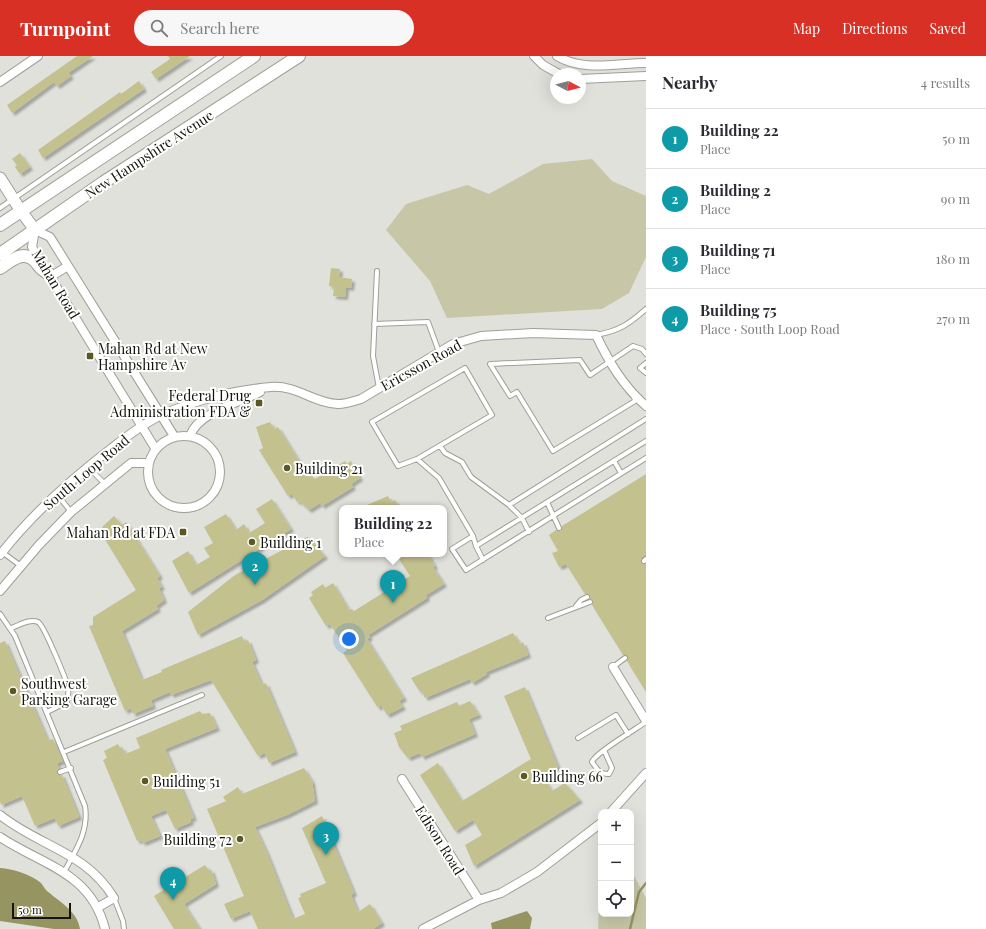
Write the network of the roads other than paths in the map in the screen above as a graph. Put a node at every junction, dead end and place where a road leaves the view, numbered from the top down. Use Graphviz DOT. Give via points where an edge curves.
graph roads {
  1 [pos="38,56"];
  2 [pos="221,56"];
  3 [pos="254,56"];
  4 [pos="299,56"];
  5 [pos="534,56"];
  6 [pos="557,56"];
  7 [pos="646,63"];
  8 [pos="551,68"];
  9 [pos="646,76"];
  10 [pos="586,79"];
  11 [pos="0,82"];
  12 [pos="0,178"];
  13 [pos="14,200"];
  14 [pos="0,208"];
  15 [pos="21,211"];
  16 [pos="0,225"];
  17 [pos="35,230"];
  18 [pos="0,254"];
  19 [pos="68,266"];
  20 [pos="0,268"];
  21 [pos="377,271"];
  22 [pos="49,275"];
  23 [pos="646,309"];
  24 [pos="374,324"];
  25 [pos="596,335"];
  26 [pos="439,352"];
  27 [pos="646,354"];
  28 [pos="646,362"];
  29 [pos="609,363"];
  30 [pos="646,373"];
  31 [pos="270,388"];
  32 [pos="379,388"];
  33 [pos="634,396"];
  34 [pos="646,406"];
  35 [pos="161,415"];
  36 [pos="646,419"];
  37 [pos="142,426"];
  38 [pos="174,436"];
  39 [pos="190,436"];
  40 [pos="646,441"];
  41 [pos="440,446"];
  42 [pos="155,448"];
  43 [pos="646,458"];
  44 [pos="417,459"];
  45 [pos="614,461"];
  46 [pos="148,463"];
  47 [pos="88,466"];
  48 [pos="622,473"];
  49 [pos="105,484"];
  50 [pos="57,494"];
  51 [pos="547,502"];
  52 [pos="509,505"];
  53 [pos="71,512"];
  54 [pos="554,515"];
  55 [pos="522,518"];
  56 [pos="559,528"];
  57 [pos="530,532"];
  58 [pos="473,536"];
  59 [pos="476,546"];
  60 [pos="1,554"];
  61 [pos="483,560"];
  62 [pos="21,566"];
  63 [pos="0,591"];
  64 [pos="587,596"];
  65 [pos="590,602"];
  66 [pos="576,606"];
  67 [pos="0,614"];
  68 [pos="548,618"];
  69 [pos="11,628"];
  70 [pos="625,658"];
  71 [pos="613,667"];
  72 [pos="202,696"];
  73 [pos="47,712"];
  74 [pos="646,722"];
  75 [pos="628,734"];
  76 [pos="578,738"];
  77 [pos="604,750"];
  78 [pos="64,752"];
  79 [pos="71,768"];
  80 [pos="60,772"];
  81 [pos="646,774"];
  82 [pos="402,779"];
  83 [pos="614,809"];
  84 [pos="0,815"];
  85 [pos="598,825"];
  86 [pos="0,837"];
  87 [pos="73,856"];
  88 [pos="64,872"];
  89 [pos="114,898"];
  90 [pos="479,900"];
  91 [pos="97,908"];
  92 [pos="105,929"];
  93 [pos="124,929"];
  94 [pos="423,929"];
  1 -- 11 [label="street"];
  2 -- 13 [label="lane"];
  3 -- 15 [label="main road, New Hampshire Avenue"];
  4 -- 17 [label="main road, New Hampshire Avenue" via="104,182"];
  5 -- 8 [label="street"];
  6 -- 7 [label="street" via="567,61 593,65"];
  9 -- 10 [label="street"];
  12 -- 13 [label="street"];
  13 -- 14 [label="lane"];
  13 -- 15 [label="street"];
  15 -- 16 [label="main road, New Hampshire Avenue"];
  15 -- 17 [label="street"];
  17 -- 18 [label="main road, New Hampshire Avenue"];
  17 -- 19 [label="street, Mahan Road" via="50,237"];
  17 -- 22 [label="street, Mahan Road" via="32,247"];
  19 -- 22 [label="street"];
  19 -- 35 [label="street, Mahan Road"];
  20 -- 22 [label="main road" via="18,256 28,256"];
  21 -- 24 [label="lane"];
  22 -- 37 [label="street, Mahan Road"];
  23 -- 25 [label="lane" via="613,332"];
  24 -- 26 [label="lane" via="428,322"];
  24 -- 32 [label="lane" via="373,356"];
  25 -- 26 [label="street, Ericsson Road" via="533,333 481,336 454,344"];
  25 -- 29 [label="street"];
  26 -- 32 [label="street, Ericsson Road"];
  27 -- 29 [label="lane" via="642,349 633,346"];
  28 -- 30 [label="lane" via="640,368"];
  29 -- 33 [label="street"];
  29 -- 33 [label="lane" via="590,375 580,360 490,364 510,396 517,392 553,451 635,401"];
  31 -- 32 [label="street, Ericsson Road" via="285,387 327,403 361,399"];
  31 -- 35 [label="street" via="211,397"];
  31 -- 39 [label="street" via="203,418 195,425"];
  33 -- 34 [label="street"];
  35 -- 37 [label="street"];
  35 -- 38 [label="street, Mahan Road"];
  36 -- 52 [label="lane"];
  37 -- 42 [label="street, Mahan Road"];
  37 -- 47 [label="street, South Loop Road"];
  38 -- 39 [label="street"];
  38 -- 42 [label="street"];
  39 -- 46 [label="street" via="206,444 219,465 218,485 207,502 184,508 161,500 149,482"];
  40 -- 45 [label="lane"];
  41 -- 44 [label="lane"];
  41 -- 44 [label="lane" via="492,415 465,368 372,422 398,466"];
  41 -- 52 [label="lane" via="445,453 462,462 471,477"];
  42 -- 46 [label="street"];
  43 -- 48 [label="lane"];
  44 -- 58 [label="lane" via="439,478"];
  45 -- 48 [label="lane"];
  45 -- 51 [label="lane"];
  46 -- 49 [label="street, South Loop Road" via="131,462"];
  47 -- 49 [label="lane"];
  47 -- 50 [label="street, South Loop Road"];
  48 -- 54 [label="lane"];
  49 -- 53 [label="street, South Loop Road"];
  50 -- 53 [label="lane"];
  50 -- 60 [label="street, South Loop Road"];
  51 -- 54 [label="lane"];
  51 -- 55 [label="lane"];
  52 -- 55 [label="lane"];
  53 -- 62 [label="street, South Loop Road"];
  54 -- 56 [label="lane"];
  54 -- 57 [label="lane"];
  55 -- 57 [label="lane"];
  55 -- 59 [label="lane"];
  57 -- 61 [label="lane"];
  58 -- 59 [label="lane"];
  58 -- 61 [label="lane" via="452,549 466,570"];
  59 -- 61 [label="lane"];
  60 -- 62 [label="lane"];
  62 -- 63 [label="street, South Loop Road"];
  64 -- 66 [label="lane"];
  65 -- 66 [label="lane"];
  66 -- 68 [label="lane"];
  67 -- 69 [label="lane"];
  69 -- 73 [label="lane"];
  69 -- 73 [label="lane" via="32,621 42,624 68,688 67,702"];
  70 -- 71 [label="lane"];
  71 -- 74 [label="street"];
  72 -- 78 [label="lane"];
  73 -- 78 [label="lane"];
  74 -- 75 [label="lane"];
  75 -- 76 [label="lane" via="616,715"];
  75 -- 77 [label="lane"];
  77 -- 77 [label="lane" via="592,762 604,775 609,774 612,768"];
  78 -- 79 [label="lane"];
  79 -- 80 [label="lane"];
  79 -- 87 [label="lane" via="84,799 86,814 83,835"];
  81 -- 83 [label="street"];
  82 -- 90 [label="street, Edison Road"];
  84 -- 87 [label="street" via="32,836"];
  85 -- 90 [label="street" via="537,872 501,893"];
  86 -- 88 [label="street"];
  87 -- 88 [label="lane"];
  87 -- 89 [label="street" via="92,871"];
  88 -- 91 [label="street" via="84,888"];
  89 -- 91 [label="street"];
  89 -- 93 [label="lane"];
  90 -- 94 [label="street"];
  91 -- 92 [label="street"];
}
